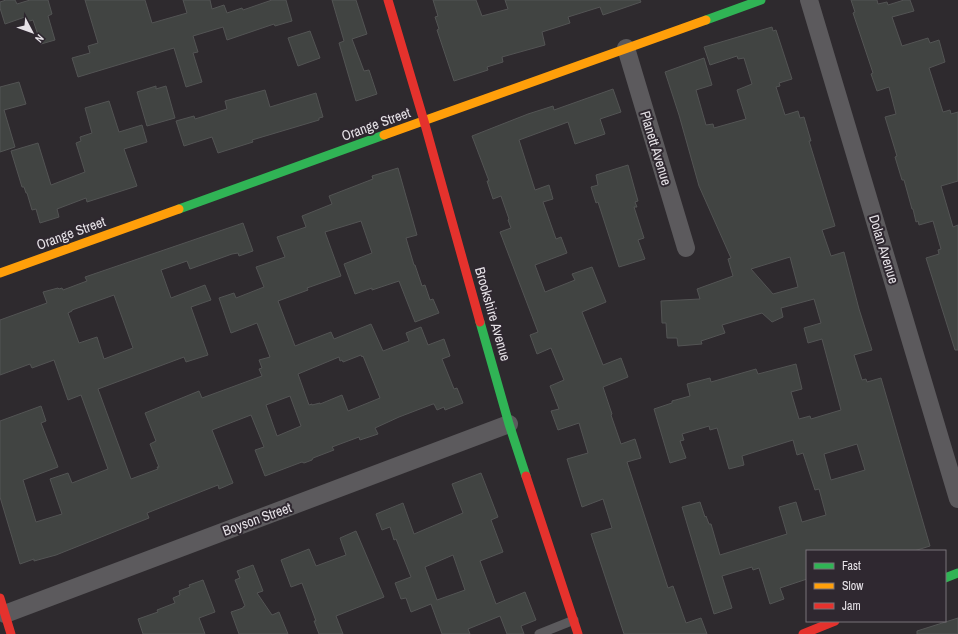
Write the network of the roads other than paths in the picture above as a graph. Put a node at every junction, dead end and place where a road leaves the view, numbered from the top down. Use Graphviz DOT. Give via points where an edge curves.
graph roads {
  1 [pos="388,0"];
  2 [pos="761,0"];
  3 [pos="809,0"];
  4 [pos="626,48"];
  5 [pos="424,121"];
  6 [pos="686,248"];
  7 [pos="0,273"];
  8 [pos="510,424"];
  9 [pos="958,499"];
  10 [pos="958,573"];
  11 [pos="946,578"];
  12 [pos="2,606"];
  13 [pos="574,620"];
  14 [pos="833,622"];
  15 [pos="11,634"];
  16 [pos="539,634"];
  17 [pos="578,634"];
  18 [pos="803,634"];
  1 -- 5 [label="street, Brookshire Avenue"];
  2 -- 4 [label="street, Orange Street"];
  3 -- 9 [label="street, Dolan Avenue"];
  4 -- 5 [label="street, Orange Street"];
  4 -- 6 [label="street, Planett Avenue"];
  5 -- 7 [label="street, Orange Street"];
  5 -- 8 [label="street, Brookshire Avenue"];
  8 -- 12 [label="street, Boyson Street"];
  8 -- 13 [label="street, Brookshire Avenue"];
  10 -- 11 [label="street"];
  12 -- 15 [label="street"];
  13 -- 16 [label="lane"];
  13 -- 17 [label="street, Brookshire Avenue"];
  14 -- 18 [label="street"];
}
